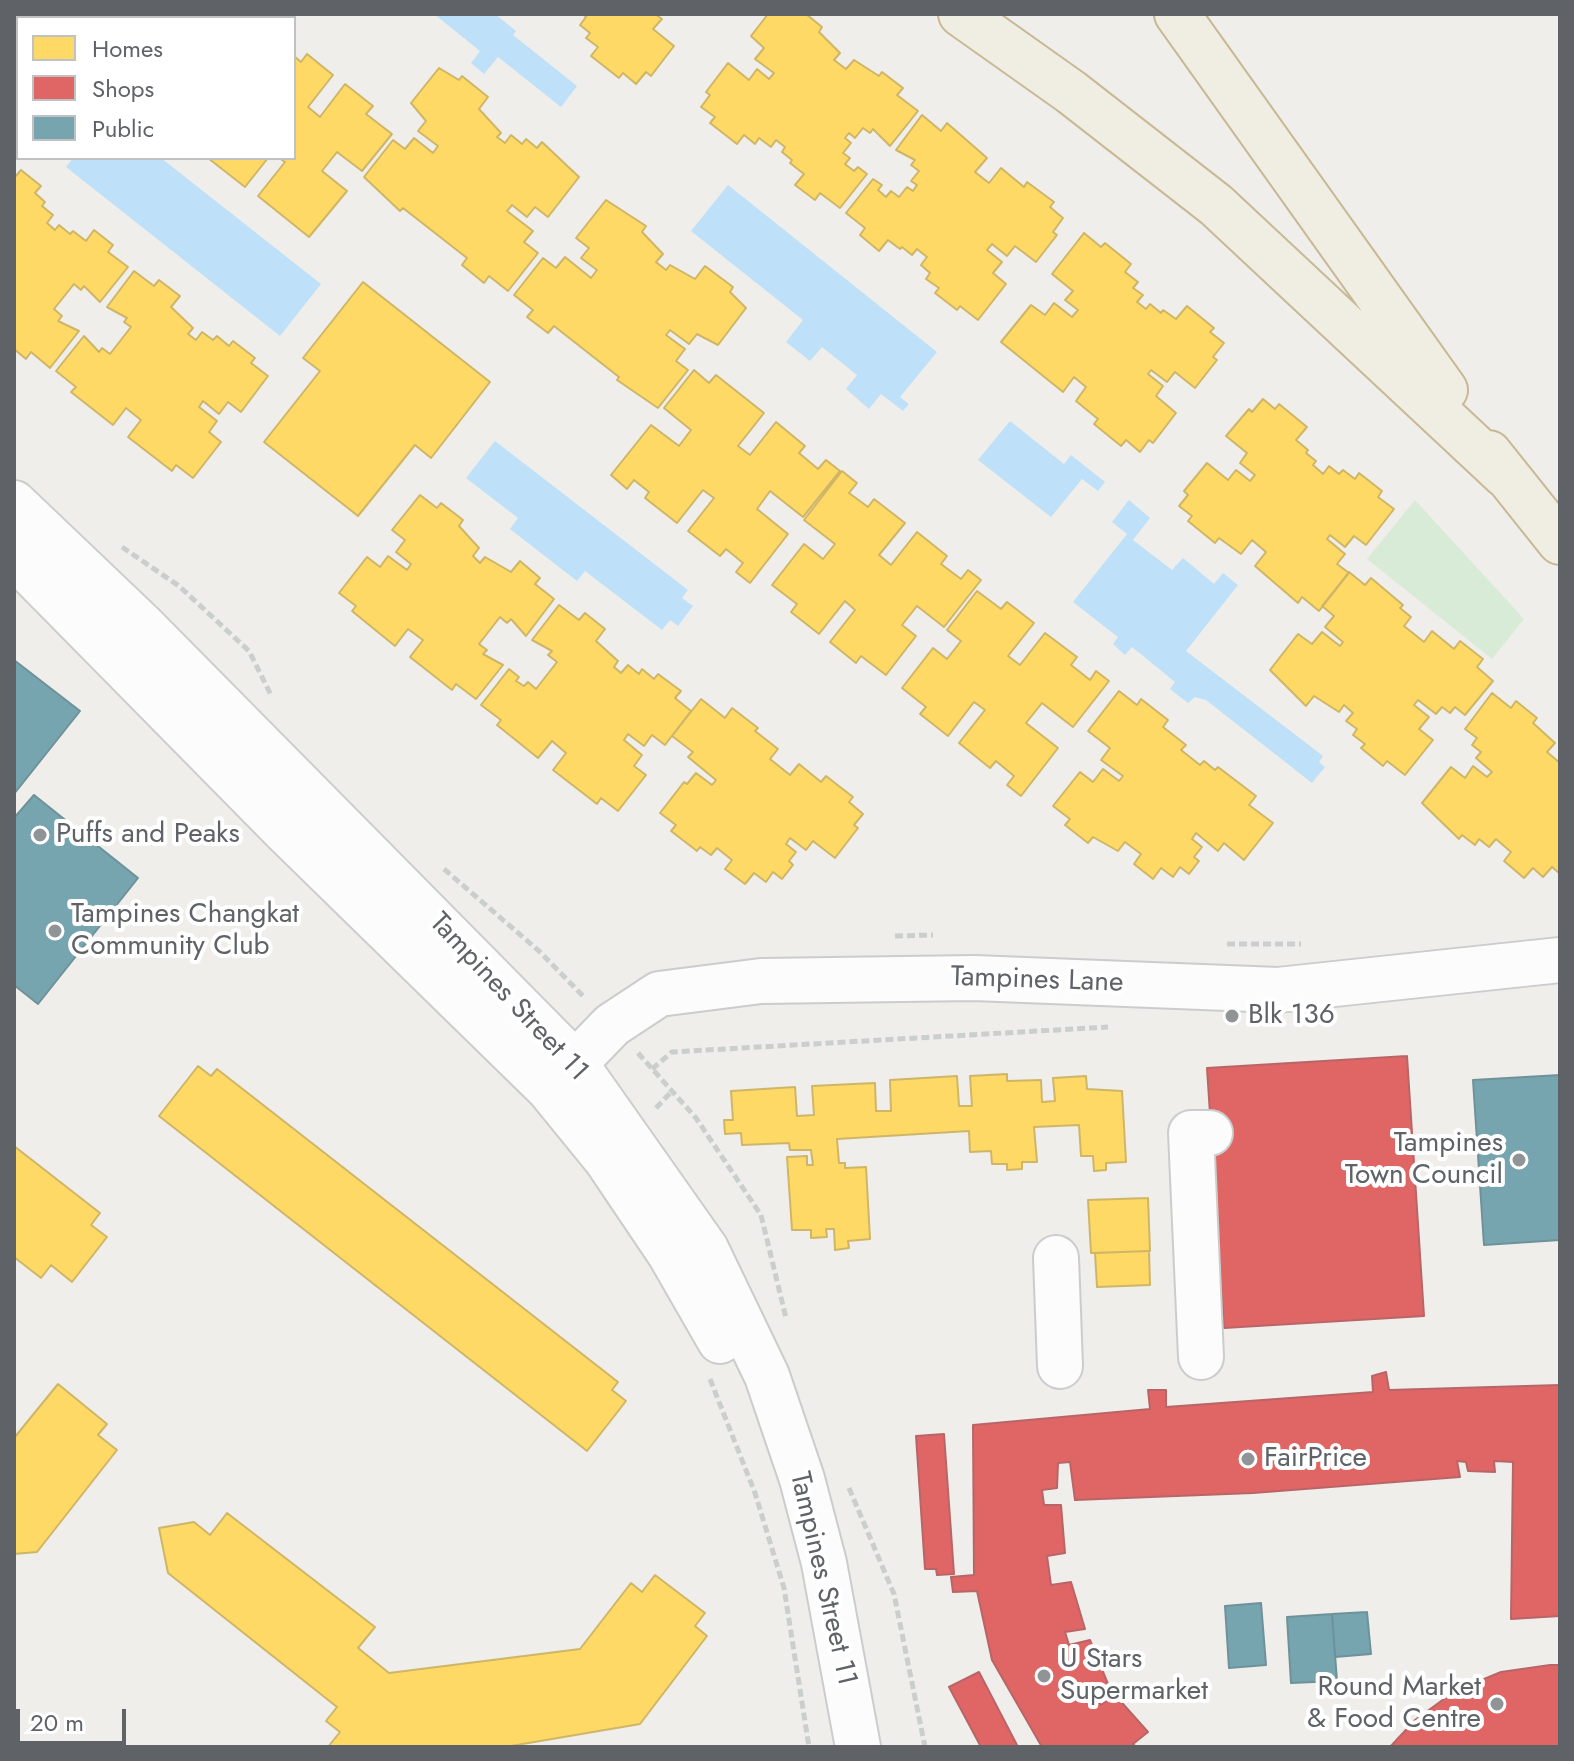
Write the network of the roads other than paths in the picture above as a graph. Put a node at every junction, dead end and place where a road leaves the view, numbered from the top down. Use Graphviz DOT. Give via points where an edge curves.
graph roads {
  1 [pos="961,14"];
  2 [pos="1177,14"];
  3 [pos="1505,475"];
  4 [pos="14,503"];
  5 [pos="1560,542"];
  6 [pos="14,556"];
  7 [pos="1560,960"];
  8 [pos="562,1076"];
  9 [pos="1210,1133"];
  10 [pos="1056,1258"];
  11 [pos="1201,1357"];
  12 [pos="1060,1366"];
  13 [pos="829,1747"];
  14 [pos="858,1747"];
  1 -- 3 [label="highway" via="1216,205"];
  2 -- 3 [label="highway"];
  3 -- 5 [label="highway"];
  4 -- 8 [label="street, Tampines Street 11" via="143,626"];
  6 -- 8 [label="street, Tampines Street 11" via="285,831"];
  7 -- 8 [label="street, Tampines Lane" via="1278,990 974,978 761,981 659,994 612,1025"];
  8 -- 13 [label="street, Tampines Street 11" via="606,1159 711,1320 740,1386 807,1598"];
  8 -- 14 [label="street, Tampines Street 11" via="706,1249 767,1376 824,1563"];
  9 -- 11 [label="street" via="1191,1133 1208,1275"];
  10 -- 12 [label="street"];
}
